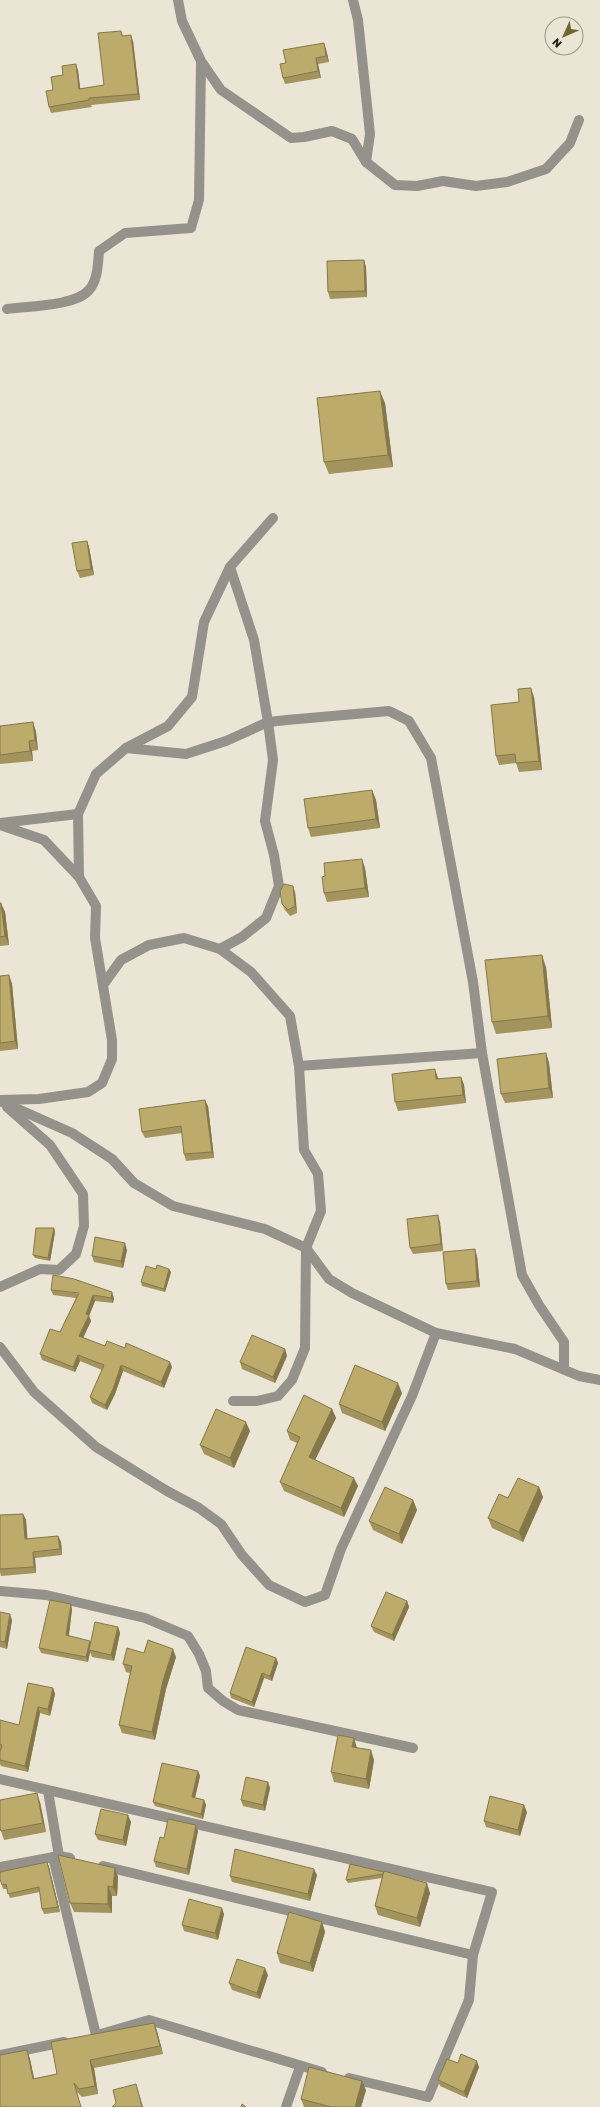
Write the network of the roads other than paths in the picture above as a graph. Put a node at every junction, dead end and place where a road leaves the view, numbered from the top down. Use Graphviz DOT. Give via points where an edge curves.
graph roads {
  1 [pos="178,0"];
  2 [pos="353,0"];
  3 [pos="201,60"];
  4 [pos="579,120"];
  5 [pos="366,162"];
  6 [pos="7,309"];
  7 [pos="273,518"];
  8 [pos="230,567"];
  9 [pos="268,722"];
  10 [pos="126,748"];
  11 [pos="78,814"];
  12 [pos="0,824"];
  13 [pos="79,877"];
  14 [pos="220,949"];
  15 [pos="103,985"];
  16 [pos="482,1053"];
  17 [pos="299,1066"];
  18 [pos="0,1101"];
  19 [pos="306,1248"];
  20 [pos="0,1287"];
  21 [pos="436,1333"];
  22 [pos="0,1347"];
  23 [pos="564,1369"];
  24 [pos="600,1380"];
  25 [pos="233,1401"];
  26 [pos="0,1590"];
  27 [pos="413,1748"];
  28 [pos="0,1779"];
  29 [pos="48,1791"];
  30 [pos="56,1856"];
  31 [pos="0,1867"];
  32 [pos="473,1955"];
  33 [pos="74,2040"];
  34 [pos="0,2055"];
  35 [pos="300,2067"];
  36 [pos="286,2107"];
  1 -- 3 [label="street" via="182,21"];
  2 -- 5 [label="street" via="358,20 369,126"];
  3 -- 5 [label="street" via="221,90 291,138 332,131 352,139"];
  3 -- 6 [label="street" via="199,200 191,228 125,233 99,251 98,270 90,290 76,300"];
  4 -- 5 [label="street" via="570,143 546,169 507,182 476,186 443,181 417,186 395,185"];
  7 -- 8 [label="street"];
  8 -- 9 [label="street" via="254,640"];
  8 -- 10 [label="street" via="204,622 192,697 168,726"];
  9 -- 10 [label="street" via="226,741 186,754"];
  9 -- 14 [label="street" via="273,760 265,821 279,886 266,918 242,937"];
  9 -- 16 [label="street" via="389,711 409,721 431,758 473,982"];
  10 -- 11 [label="street" via="96,774"];
  11 -- 12 [label="street"];
  11 -- 13 [label="street"];
  12 -- 13 [label="street" via="44,840"];
  13 -- 15 [label="street" via="96,906 95,938"];
  14 -- 15 [label="street" via="184,938 149,945 121,960"];
  14 -- 17 [label="street" via="251,972 290,1016"];
  15 -- 18 [label="street" via="112,1040 112,1059 102,1083 88,1092 68,1096"];
  16 -- 17 [label="street"];
  16 -- 23 [label="street" via="522,1275 564,1342"];
  17 -- 19 [label="street" via="304,1150 318,1174 320,1211"];
  18 -- 19 [label="street" via="72,1133 112,1159 134,1184 173,1206 265,1229"];
  18 -- 20 [label="street" via="50,1145 83,1194 84,1226 76,1254 59,1270 40,1269"];
  19 -- 21 [label="street" via="329,1279 352,1293"];
  19 -- 25 [label="street" via="305,1348 292,1380 278,1396 257,1401"];
  21 -- 22 [label="street" via="412,1396 341,1550 325,1595 305,1602 269,1584 242,1555 221,1524 96,1446 34,1392"];
  21 -- 23 [label="street" via="515,1349"];
  23 -- 24 [label="street" via="579,1376"];
  26 -- 27 [label="street" via="46,1595 145,1618 188,1636 206,1671 208,1688 223,1702 238,1710"];
  28 -- 29 [label="street"];
  29 -- 30 [label="street"];
  29 -- 32 [label="street" via="492,1892"];
  30 -- 31 [label="street"];
  30 -- 32 [label="street"];
  30 -- 35 [label="street" via="93,2036 149,2020"];
  32 -- 35 [label="street" via="469,2000 428,2097"];
  33 -- 34 [label="street"];
  35 -- 36 [label="street"];
}
